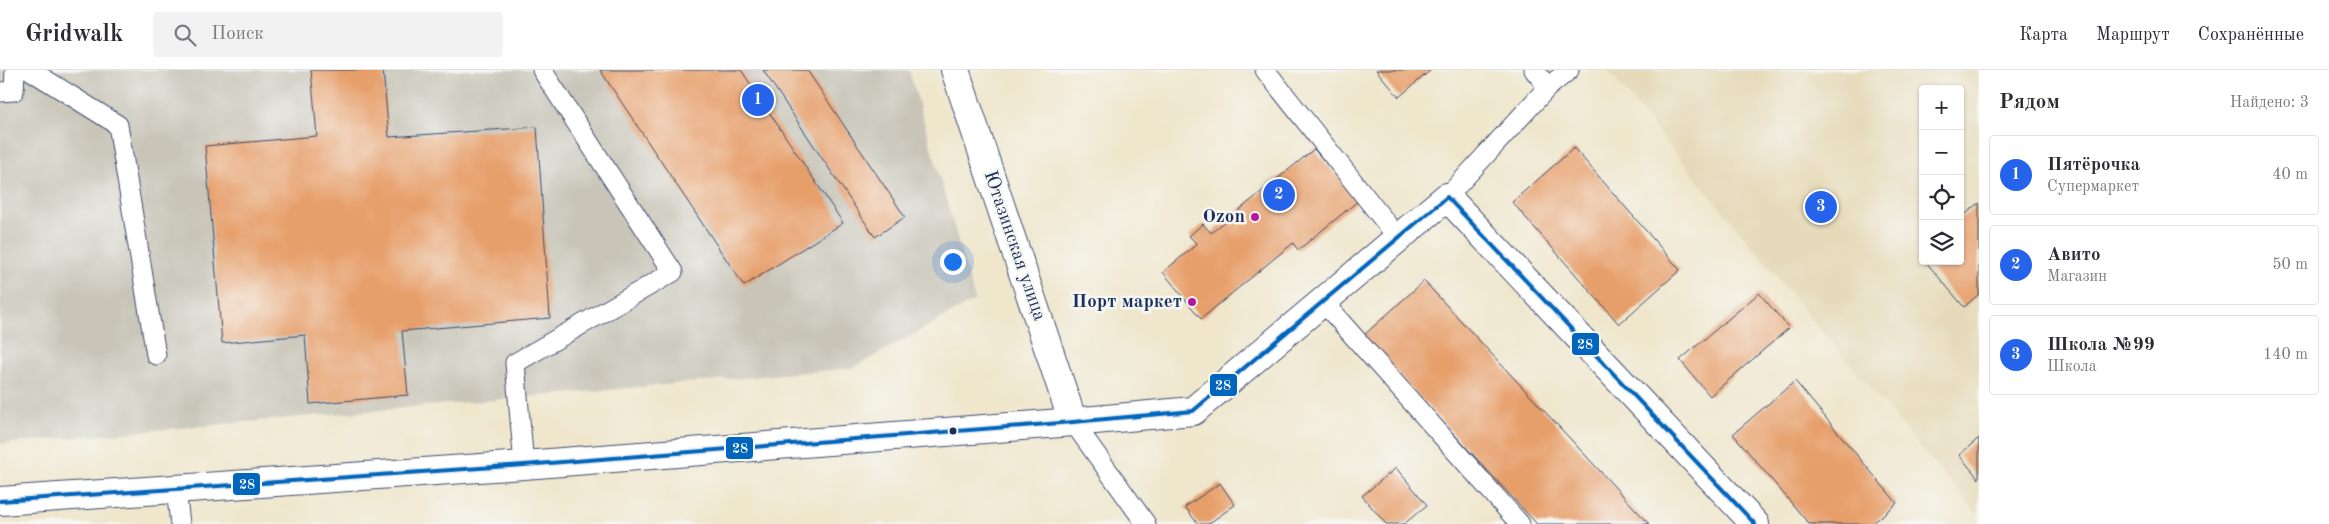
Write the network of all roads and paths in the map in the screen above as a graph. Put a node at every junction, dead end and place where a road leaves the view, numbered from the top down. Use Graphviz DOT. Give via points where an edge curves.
graph roads {
  1 [pos="15,70"];
  2 [pos="30,70"];
  3 [pos="542,70"];
  4 [pos="955,70"];
  5 [pos="1265,70"];
  6 [pos="1534,70"];
  7 [pos="1569,70"];
  8 [pos="1548,87"];
  9 [pos="0,92"];
  10 [pos="1447,197"];
  11 [pos="1398,238"];
  12 [pos="1323,302"];
  13 [pos="156,355"];
  14 [pos="1073,422"];
  15 [pos="524,465"];
  16 [pos="176,489"];
  17 [pos="0,501"];
  18 [pos="180,524"];
  19 [pos="1146,524"];
  20 [pos="1520,524"];
  21 [pos="1755,524"];
  1 -- 9 [label="lane" via="14,91"];
  2 -- 13 [label="lane" via="118,125"];
  3 -- 15 [label="lane" via="673,272 515,363"];
  4 -- 14 [label="street, Ютазинская улица"];
  5 -- 11 [label="lane"];
  6 -- 8 [label="lane"];
  7 -- 8 [label="lane"];
  8 -- 10 [label="lane"];
  10 -- 11 [label="street"];
  10 -- 21 [label="street"];
  11 -- 12 [label="street"];
  12 -- 14 [label="street" via="1193,410"];
  12 -- 20 [label="lane"];
  14 -- 15 [label="street"];
  14 -- 19 [label="lane"];
  15 -- 16 [label="street"];
  16 -- 17 [label="street"];
  16 -- 18 [label="lane"];
}
